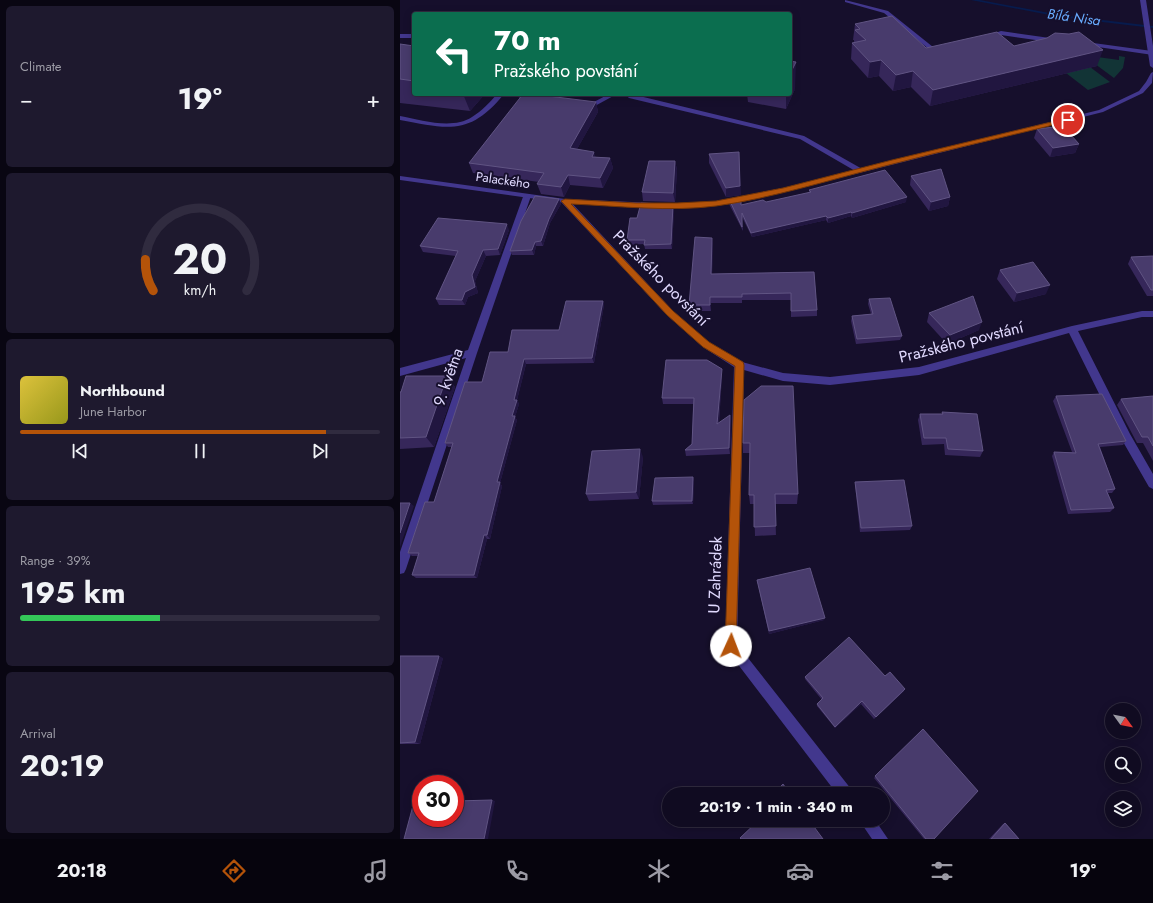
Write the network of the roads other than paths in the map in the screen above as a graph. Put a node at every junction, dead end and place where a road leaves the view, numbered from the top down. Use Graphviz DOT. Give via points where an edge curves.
graph roads {
  1 [pos="1143,0"];
  2 [pos="847,1"];
  3 [pos="400,36"];
  4 [pos="412,36"];
  5 [pos="978,39"];
  6 [pos="1061,41"];
  7 [pos="1076,43"];
  8 [pos="947,46"];
  9 [pos="1119,52"];
  10 [pos="1152,55"];
  11 [pos="1153,66"];
  12 [pos="1153,74"];
  13 [pos="499,96"];
  14 [pos="530,96"];
  15 [pos="610,96"];
  16 [pos="630,96"];
  17 [pos="545,98"];
  18 [pos="573,102"];
  19 [pos="400,118"];
  20 [pos="860,170"];
  21 [pos="400,178"];
  22 [pos="527,196"];
  23 [pos="565,201"];
  24 [pos="1153,314"];
  25 [pos="1072,329"];
  26 [pos="472,354"];
  27 [pos="740,365"];
  28 [pos="400,372"];
  29 [pos="1153,484"];
  30 [pos="400,569"];
  31 [pos="841,787"];
  32 [pos="871,827"];
  33 [pos="880,839"];
  1 -- 10 [label="street"];
  2 -- 8 [label="street" via="886,12 932,49"];
  3 -- 4 [label="street"];
  5 -- 6 [label="street" via="1001,33"];
  7 -- 10 [label="street"];
  9 -- 10 [label="street"];
  10 -- 11 [label="street"];
  12 -- 20 [label="street, Palackého" via="1141,92 1100,112"];
  13 -- 19 [label="street" via="476,118 465,124 455,126"];
  14 -- 17 [label="street"];
  15 -- 18 [label="street" via="593,105"];
  16 -- 20 [label="street" via="802,137"];
  20 -- 23 [label="street, Palackého" via="783,190 716,203 677,206"];
  21 -- 22 [label="street, Palackého"];
  22 -- 23 [label="street, Palackého"];
  22 -- 26 [label="street, 9. května"];
  23 -- 27 [label="street, Pražského povstání" via="670,313 706,345"];
  24 -- 25 [label="street, Pražského povstání" via="1142,314"];
  25 -- 27 [label="street, Pražského povstání" via="919,371 830,381 783,377"];
  25 -- 29 [label="street" via="1126,437"];
  26 -- 28 [label="street"];
  26 -- 30 [label="street, 9. května"];
  27 -- 31 [label="street, U Zahrádek" via="731,646"];
  32 -- 33 [label="street"];
}
